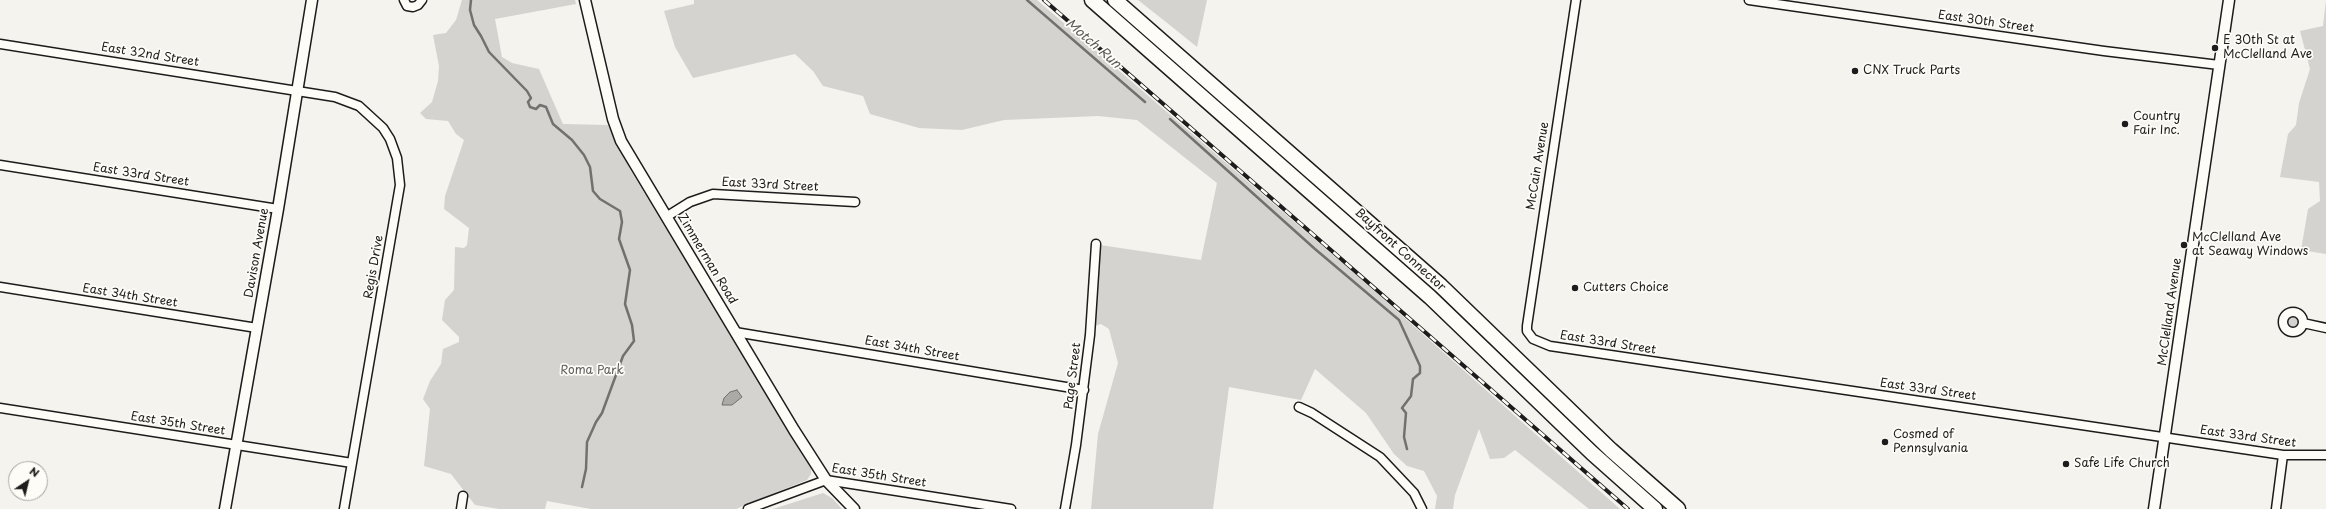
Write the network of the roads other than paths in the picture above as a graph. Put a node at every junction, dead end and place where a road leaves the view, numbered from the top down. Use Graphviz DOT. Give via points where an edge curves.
graph roads {
  1 [pos="312,0"];
  2 [pos="404,0"];
  3 [pos="422,0"];
  4 [pos="585,0"];
  5 [pos="1092,0"];
  6 [pos="1115,0"];
  7 [pos="1576,0"];
  8 [pos="1749,0"];
  9 [pos="2229,0"];
  10 [pos="0,44"];
  11 [pos="2219,65"];
  12 [pos="296,92"];
  13 [pos="0,165"];
  14 [pos="855,202"];
  15 [pos="278,209"];
  16 [pos="666,217"];
  17 [pos="1096,244"];
  18 [pos="0,287"];
  19 [pos="2303,323"];
  20 [pos="257,328"];
  21 [pos="2326,328"];
  22 [pos="735,332"];
  23 [pos="1529,336"];
  24 [pos="1084,390"];
  25 [pos="1299,407"];
  26 [pos="0,408"];
  27 [pos="2164,438"];
  28 [pos="236,445"];
  29 [pos="2283,455"];
  30 [pos="2326,455"];
  31 [pos="352,463"];
  32 [pos="826,480"];
  33 [pos="463,496"];
  34 [pos="224,509"];
  35 [pos="344,509"];
  36 [pos="461,509"];
  37 [pos="748,509"];
  38 [pos="854,509"];
  39 [pos="1011,509"];
  40 [pos="1065,509"];
  41 [pos="1422,509"];
  42 [pos="1655,509"];
  43 [pos="1678,509"];
  44 [pos="2154,509"];
  45 [pos="2276,509"];
  1 -- 12 [label="street, Davison Avenue"];
  2 -- 3 [label="street" via="407,6 413,7"];
  4 -- 16 [label="street, Zimmerman Road" via="619,138"];
  5 -- 42 [label="highway, Bayfront Connector" via="1430,297 1569,431"];
  6 -- 43 [label="highway, Bayfront Connector" via="1441,286 1611,450"];
  7 -- 23 [label="street, McCain Avenue" via="1527,326"];
  8 -- 11 [label="street, East 30th Street"];
  9 -- 11 [label="street, McClelland Avenue"];
  10 -- 12 [label="street, East 32nd Street"];
  11 -- 27 [label="street, McClelland Avenue"];
  12 -- 15 [label="street, Davison Avenue"];
  12 -- 31 [label="street, Regis Drive" via="348,101 368,113 379,122 390,139 400,170 397,204"];
  13 -- 15 [label="street, East 33rd Street"];
  14 -- 16 [label="street, East 33rd Street" via="714,194 701,196"];
  15 -- 20 [label="street, Davison Avenue"];
  16 -- 22 [label="street, Zimmerman Road"];
  17 -- 24 [label="street, Page Street"];
  18 -- 20 [label="street, East 34th Street"];
  19 -- 21 [label="street"];
  20 -- 28 [label="street, Davison Avenue"];
  22 -- 24 [label="street, East 34th Street"];
  22 -- 32 [label="street, Zimmerman Road"];
  23 -- 27 [label="street, East 33rd Street" via="1541,344 1550,346"];
  24 -- 40 [label="street, Page Street"];
  25 -- 41 [label="street" via="1371,450 1390,466 1414,493"];
  26 -- 28 [label="street, East 35th Street"];
  27 -- 29 [label="street, East 33rd Street"];
  27 -- 44 [label="street, McClelland Avenue"];
  28 -- 31 [label="street, East 35th Street"];
  28 -- 34 [label="street, Davison Avenue"];
  29 -- 30 [label="street, East 33rd Street"];
  29 -- 45 [label="street"];
  31 -- 35 [label="street, Regis Drive"];
  32 -- 37 [label="street, East 35th Street"];
  32 -- 38 [label="street, Zimmerman Road"];
  32 -- 39 [label="street, East 35th Street"];
  33 -- 36 [label="street"];
}
